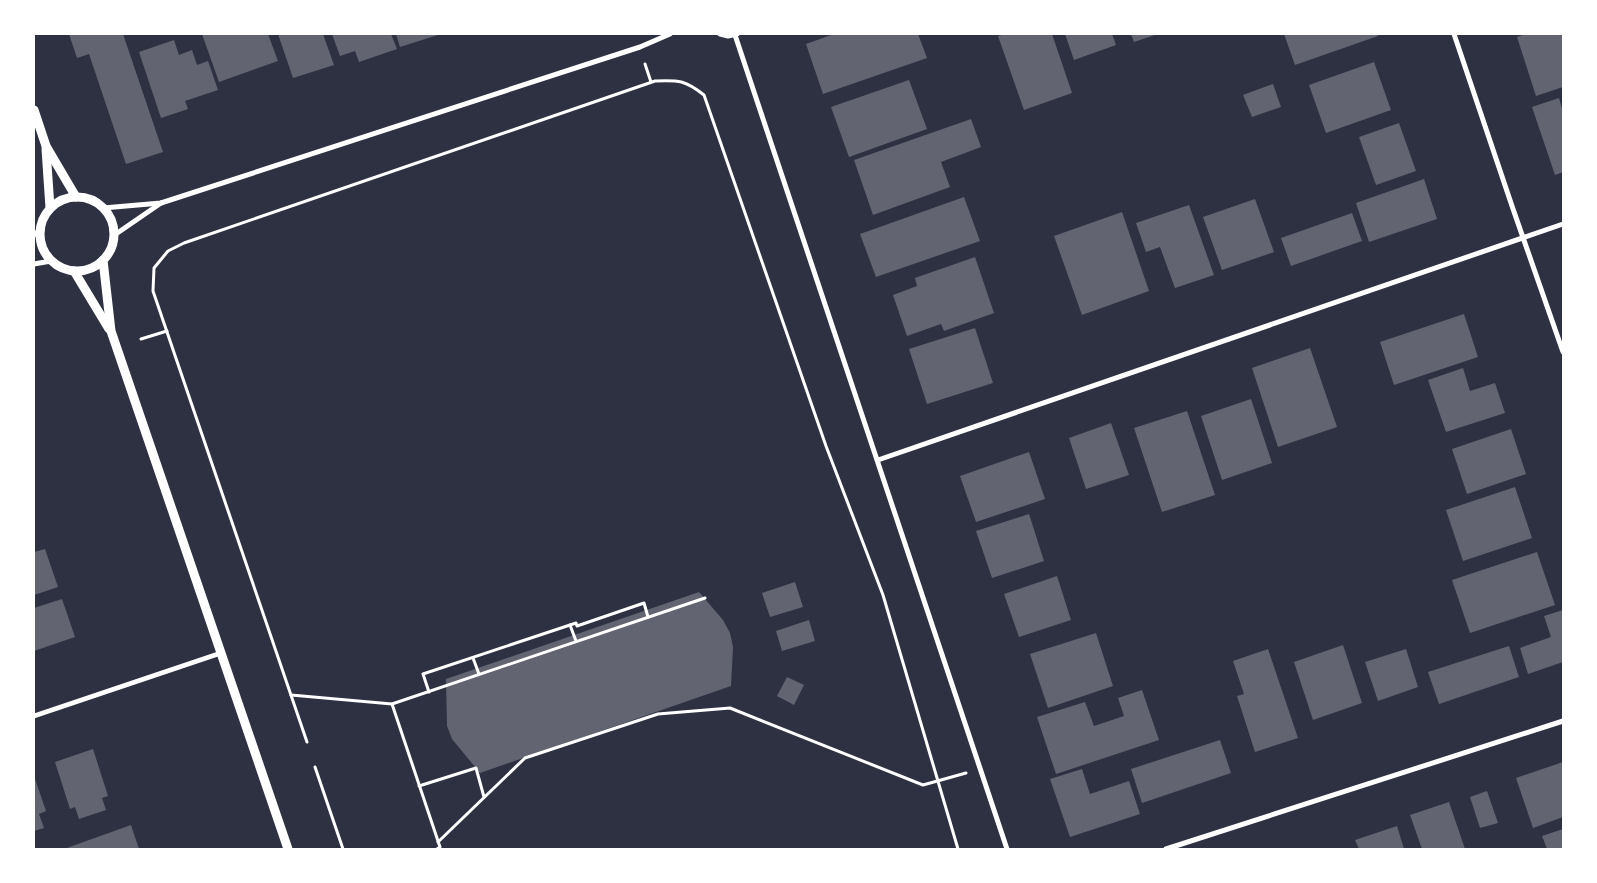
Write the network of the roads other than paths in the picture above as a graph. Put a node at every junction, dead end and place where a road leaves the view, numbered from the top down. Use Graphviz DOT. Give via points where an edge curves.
graph roads {
  1 [pos="670,34"];
  2 [pos="720,34"];
  3 [pos="736,34"];
  4 [pos="1454,34"];
  5 [pos="34,110"];
  6 [pos="46,146"];
  7 [pos="76,197"];
  8 [pos="161,203"];
  9 [pos="50,208"];
  10 [pos="103,208"];
  11 [pos="1563,224"];
  12 [pos="37,232"];
  13 [pos="113,236"];
  14 [pos="1522,238"];
  15 [pos="102,260"];
  16 [pos="51,261"];
  17 [pos="34,264"];
  18 [pos="74,271"];
  19 [pos="111,331"];
  20 [pos="1563,352"];
  21 [pos="878,460"];
  22 [pos="221,653"];
  23 [pos="34,716"];
  24 [pos="1563,721"];
  25 [pos="288,849"];
  26 [pos="1007,849"];
  27 [pos="1166,849"];
  1 -- 8 [label="street" via="631,50"];
  2 -- 3 [label="street"];
  3 -- 21 [label="street"];
  4 -- 14 [label="street"];
  5 -- 6 [label="street"];
  6 -- 7 [label="street"];
  6 -- 9 [label="street"];
  7 -- 9 [label="street"];
  7 -- 10 [label="street" via="87,198"];
  8 -- 10 [label="street"];
  8 -- 13 [label="street"];
  9 -- 12 [label="street"];
  10 -- 13 [label="street" via="111,220"];
  11 -- 14 [label="street"];
  12 -- 16 [label="street" via="43,251"];
  13 -- 15 [label="street" via="107,256"];
  14 -- 20 [label="street"];
  14 -- 21 [label="street"];
  15 -- 18 [label="street" via="87,270"];
  15 -- 19 [label="street"];
  16 -- 17 [label="street"];
  16 -- 18 [label="street"];
  18 -- 19 [label="street"];
  19 -- 22 [label="street"];
  21 -- 26 [label="street"];
  22 -- 23 [label="street"];
  22 -- 25 [label="street"];
  24 -- 27 [label="street"];
}
